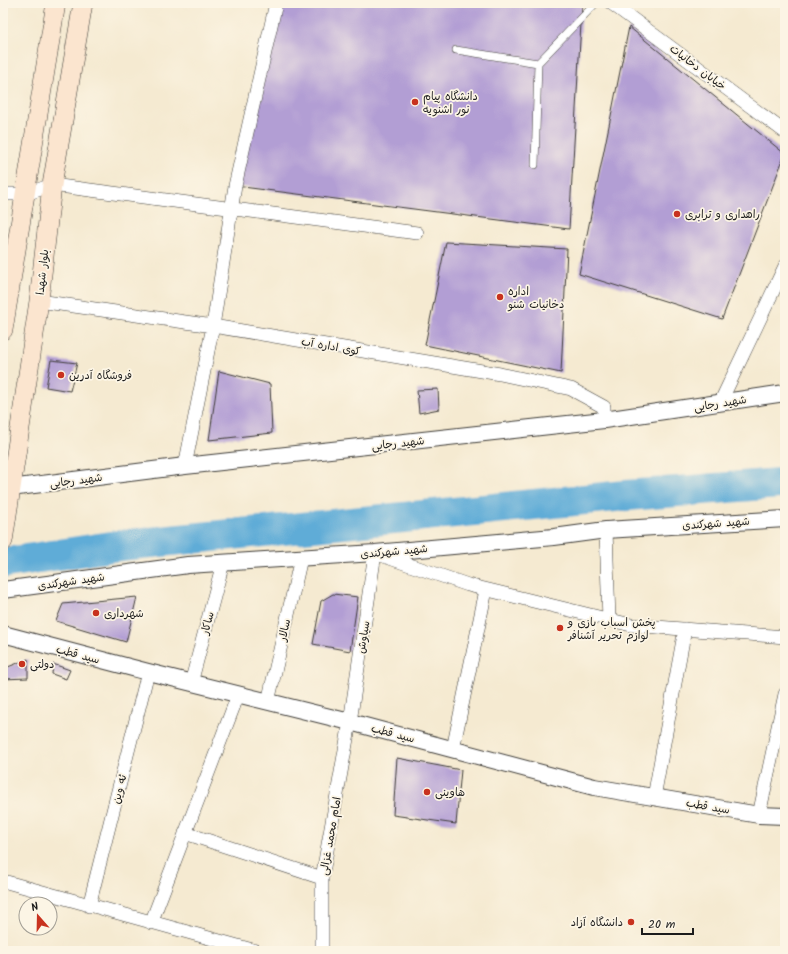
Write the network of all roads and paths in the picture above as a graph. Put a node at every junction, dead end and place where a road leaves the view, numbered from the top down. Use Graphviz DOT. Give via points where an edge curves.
graph roads {
  1 [pos="56,3"];
  2 [pos="83,3"];
  3 [pos="276,3"];
  4 [pos="596,3"];
  5 [pos="611,3"];
  6 [pos="456,50"];
  7 [pos="538,63"];
  8 [pos="785,132"];
  9 [pos="535,165"];
  10 [pos="52,185"];
  11 [pos="3,194"];
  12 [pos="26,194"];
  13 [pos="232,210"];
  14 [pos="417,232"];
  15 [pos="785,266"];
  16 [pos="39,301"];
  17 [pos="213,326"];
  18 [pos="3,330"];
  19 [pos="785,393"];
  20 [pos="720,403"];
  21 [pos="604,420"];
  22 [pos="185,466"];
  23 [pos="10,488"];
  24 [pos="785,519"];
  25 [pos="606,530"];
  26 [pos="3,541"];
  27 [pos="375,553"];
  28 [pos="301,558"];
  29 [pos="223,563"];
  30 [pos="3,590"];
  31 [pos="486,590"];
  32 [pos="609,620"];
  33 [pos="685,629"];
  34 [pos="3,634"];
  35 [pos="785,636"];
  36 [pos="148,672"];
  37 [pos="191,683"];
  38 [pos="785,694"];
  39 [pos="238,695"];
  40 [pos="268,702"];
  41 [pos="350,722"];
  42 [pos="453,749"];
  43 [pos="654,797"];
  44 [pos="758,815"];
  45 [pos="785,816"];
  46 [pos="186,833"];
  47 [pos="322,878"];
  48 [pos="3,881"];
  49 [pos="89,906"];
  50 [pos="151,923"];
  51 [pos="256,951"];
  52 [pos="322,951"];
  1 -- 12 [label="main road"];
  2 -- 10 [label="main road, بلوار شهدا"];
  3 -- 13 [label="street" via="235,186"];
  4 -- 7 [label="lane"];
  5 -- 8 [label="street, خیابان دخانیات"];
  6 -- 7 [label="lane"];
  7 -- 9 [label="lane"];
  10 -- 12 [label="street"];
  10 -- 13 [label="street"];
  10 -- 16 [label="main road, بلوار شهدا"];
  11 -- 12 [label="street"];
  12 -- 18 [label="main road"];
  13 -- 14 [label="street"];
  13 -- 17 [label="street"];
  15 -- 20 [label="street"];
  16 -- 17 [label="street, کوی اداره آب"];
  16 -- 23 [label="main road, بلوار شهدا"];
  17 -- 21 [label="street, کوی اداره آب" via="500,374 571,389 604,407"];
  17 -- 22 [label="street"];
  19 -- 20 [label="street, شهید رجایی"];
  20 -- 21 [label="street, شهید رجایی"];
  21 -- 22 [label="street, شهید رجایی"];
  22 -- 23 [label="street, شهید رجایی"];
  23 -- 26 [label="main road, بلوار شهدا"];
  24 -- 25 [label="street, شهید شهرکندی"];
  25 -- 27 [label="street, شهید شهرکندی"];
  25 -- 32 [label="street"];
  27 -- 28 [label="street, شهید شهرکندی"];
  27 -- 31 [label="street"];
  27 -- 41 [label="street, سیاوش"];
  28 -- 29 [label="street, شهید شهرکندی"];
  28 -- 40 [label="street, سالار"];
  29 -- 30 [label="street, شهید شهرکندی" via="188,565"];
  29 -- 37 [label="street, ساکار"];
  31 -- 32 [label="street"];
  31 -- 42 [label="street"];
  32 -- 33 [label="street" via="631,625"];
  33 -- 35 [label="street"];
  33 -- 43 [label="street"];
  34 -- 36 [label="street, سید قطب"];
  36 -- 37 [label="street, سید قطب"];
  36 -- 49 [label="street, ئه وین"];
  37 -- 39 [label="street, سید قطب"];
  38 -- 44 [label="street"];
  39 -- 40 [label="street, سید قطب"];
  39 -- 46 [label="street"];
  40 -- 41 [label="street, سید قطب"];
  41 -- 42 [label="street, سید قطب"];
  41 -- 47 [label="street, امام محمد غزالی"];
  42 -- 43 [label="street, سید قطب" via="594,787"];
  43 -- 44 [label="street, سید قطب"];
  44 -- 45 [label="street, سید قطب"];
  46 -- 47 [label="street"];
  46 -- 50 [label="street"];
  47 -- 52 [label="street, امام محمد غزالی"];
  48 -- 49 [label="street"];
  49 -- 50 [label="street"];
  50 -- 51 [label="street"];
}
